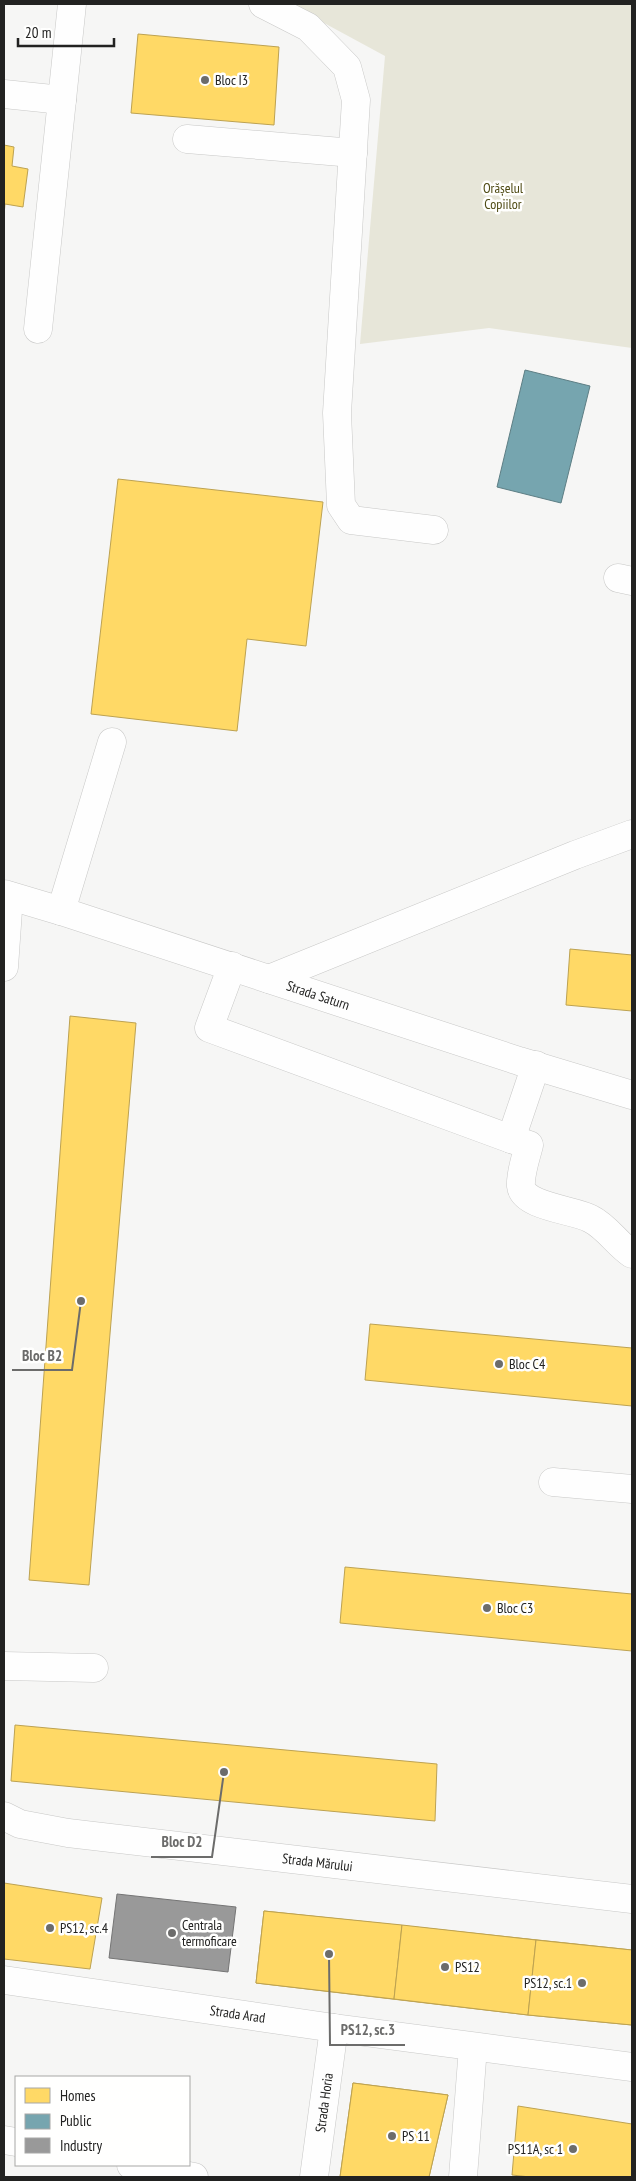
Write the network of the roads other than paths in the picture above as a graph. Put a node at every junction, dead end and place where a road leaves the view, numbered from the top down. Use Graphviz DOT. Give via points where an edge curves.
graph roads {
  1 [pos="72,4"];
  2 [pos="263,4"];
  3 [pos="4,94"];
  4 [pos="62,100"];
  5 [pos="187,139"];
  6 [pos="353,153"];
  7 [pos="38,329"];
  8 [pos="434,530"];
  9 [pos="112,742"];
  10 [pos="632,834"];
  11 [pos="7,895"];
  12 [pos="61,911"];
  13 [pos="232,966"];
  14 [pos="4,967"];
  15 [pos="269,979"];
  16 [pos="536,1065"];
  17 [pos="632,1095"];
  18 [pos="511,1139"];
  19 [pos="632,1254"];
  20 [pos="553,1482"];
  21 [pos="632,1489"];
  22 [pos="4,1666"];
  23 [pos="94,1668"];
  24 [pos="4,1816"];
  25 [pos="632,1899"];
  26 [pos="4,1980"];
  27 [pos="334,2028"];
  28 [pos="473,2047"];
  29 [pos="632,2067"];
  30 [pos="136,2166"];
  31 [pos="194,2177"];
  32 [pos="314,2177"];
  33 [pos="463,2177"];
  1 -- 4 [label="street"];
  2 -- 6 [label="street" via="308,27 347,67 356,100"];
  3 -- 4 [label="street"];
  4 -- 7 [label="street"];
  5 -- 6 [label="street"];
  6 -- 8 [label="street" via="337,414 341,505 351,520"];
  9 -- 12 [label="street"];
  10 -- 15 [label="street"];
  11 -- 12 [label="street, Strada Saturn"];
  11 -- 14 [label="street"];
  12 -- 13 [label="street, Strada Saturn"];
  13 -- 15 [label="street, Strada Saturn"];
  13 -- 18 [label="street" via="209,1028"];
  15 -- 16 [label="street, Strada Saturn"];
  16 -- 17 [label="street, Strada Saturn"];
  16 -- 18 [label="street"];
  18 -- 19 [label="street" via="529,1145 521,1185 523,1193 534,1201 592,1219"];
  20 -- 21 [label="street"];
  22 -- 23 [label="street"];
  24 -- 25 [label="street, Strada Mărului" via="20,1824 68,1834"];
  26 -- 27 [label="street, Strada Arad"];
  27 -- 28 [label="street, Strada Arad"];
  27 -- 32 [label="street, Strada Horia"];
  28 -- 29 [label="street, Strada Arad"];
  28 -- 33 [label="street"];
  30 -- 31 [label="street"];
}
